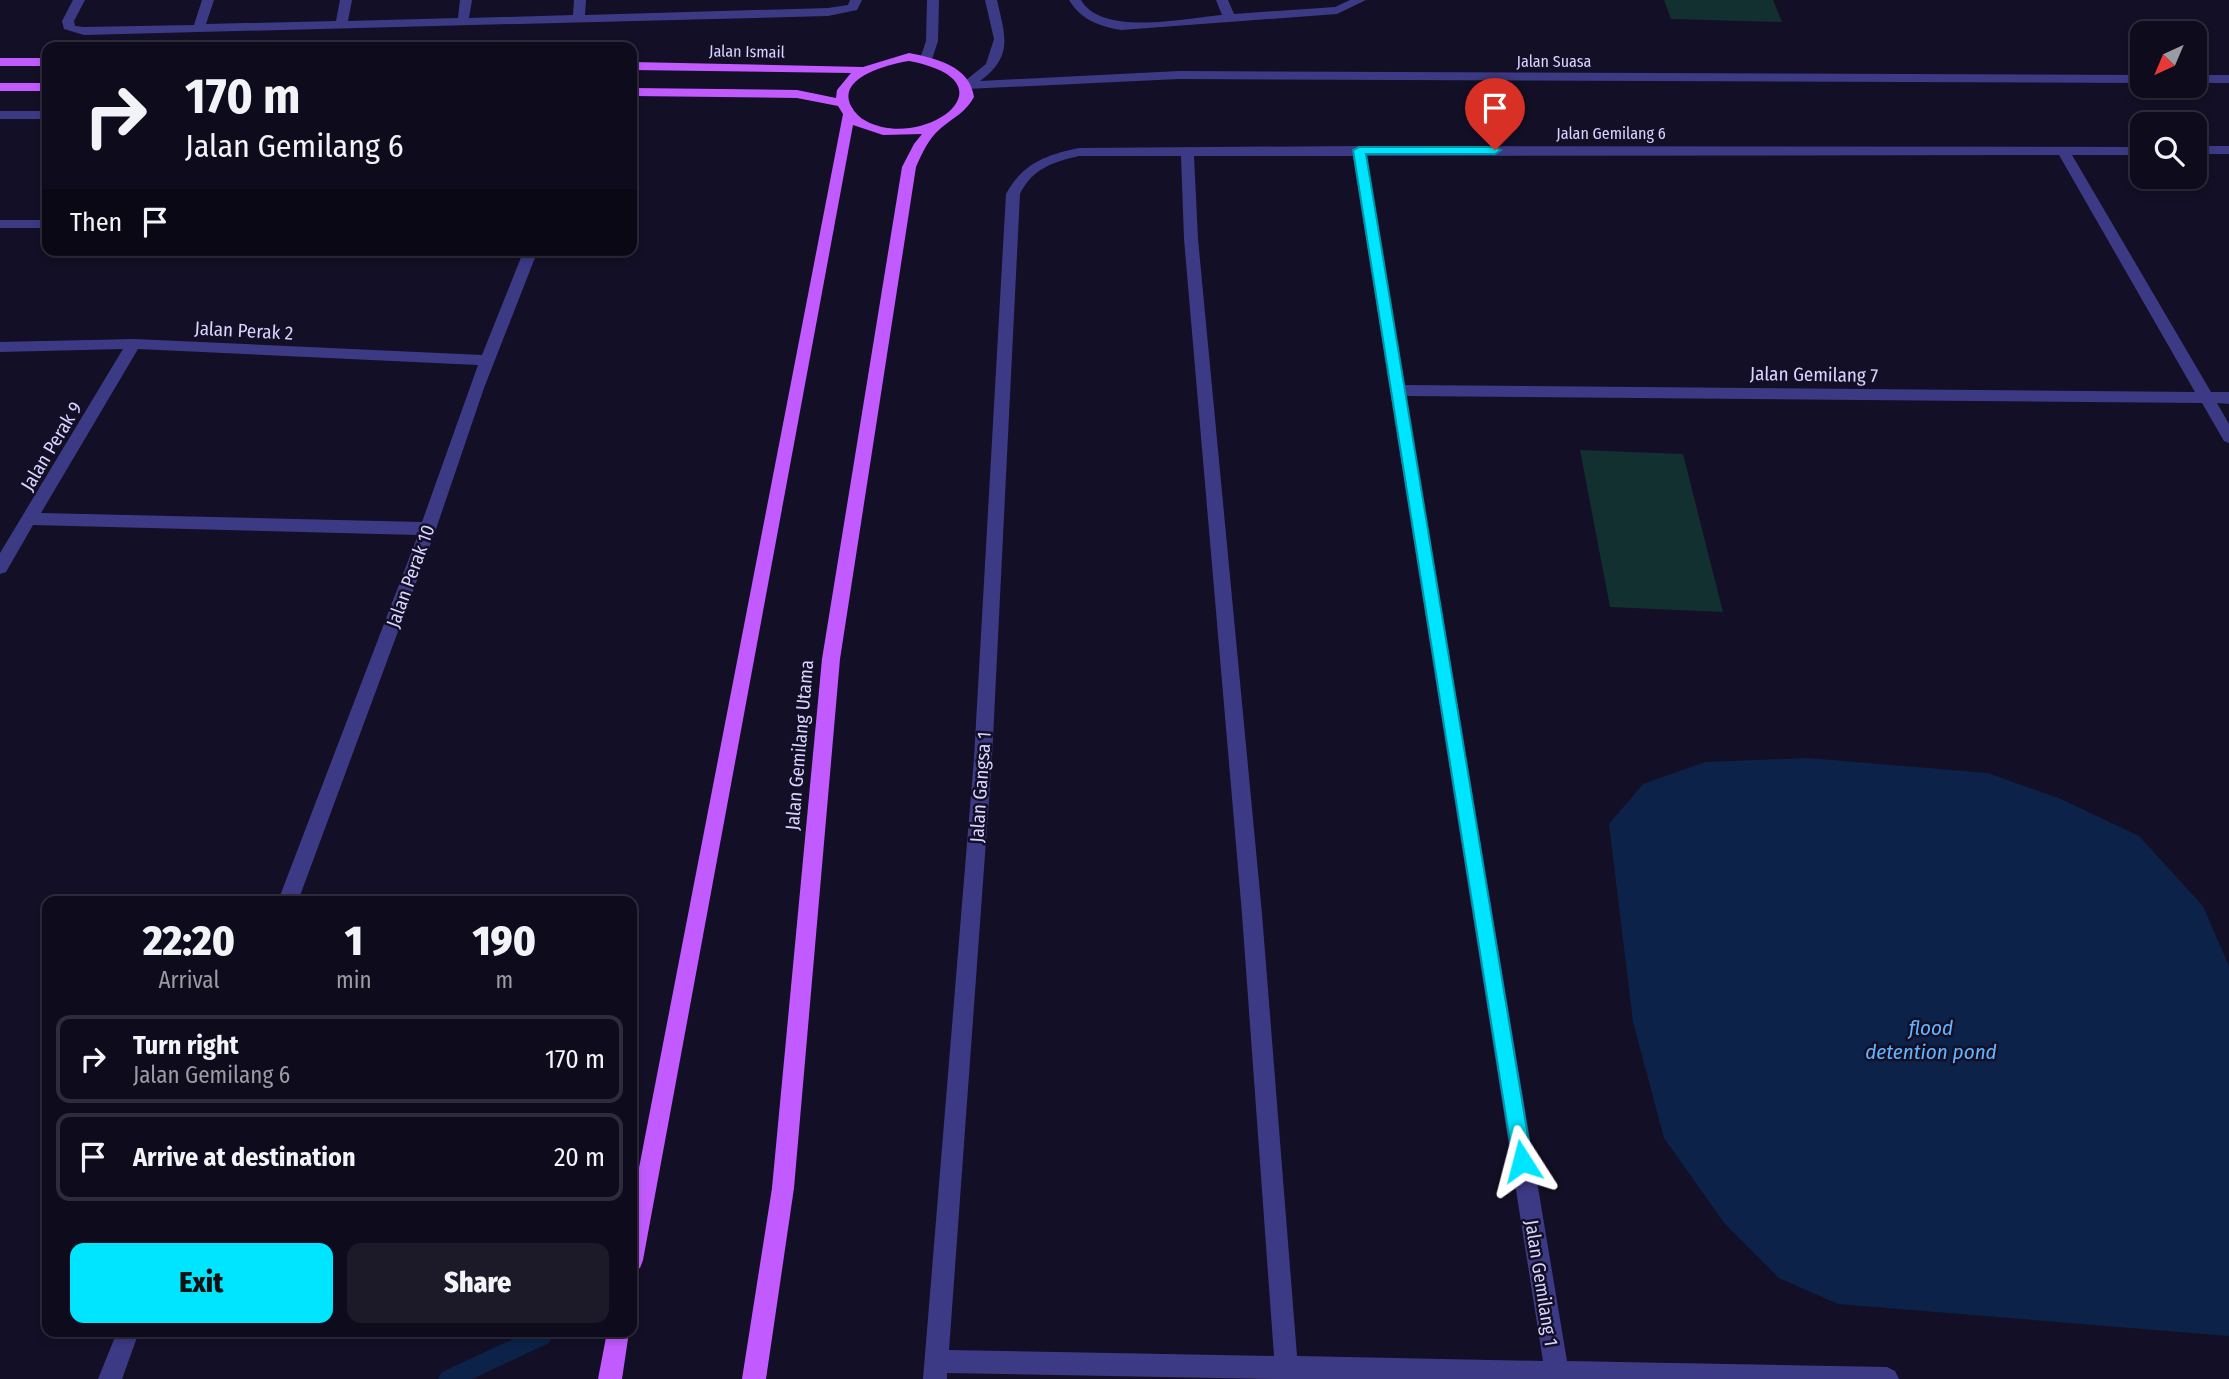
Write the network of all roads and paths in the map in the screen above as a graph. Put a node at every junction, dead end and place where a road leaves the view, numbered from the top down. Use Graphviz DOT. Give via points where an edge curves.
graph roads {
  1 [pos="79,0"];
  2 [pos="208,0"];
  3 [pos="346,0"];
  4 [pos="466,0"];
  5 [pos="580,0"];
  6 [pos="727,0"];
  7 [pos="856,0"];
  8 [pos="933,0"];
  9 [pos="991,0"];
  10 [pos="1075,0"];
  11 [pos="1222,0"];
  12 [pos="1360,0"];
  13 [pos="728,15"];
  14 [pos="579,19"];
  15 [pos="1230,19"];
  16 [pos="463,22"];
  17 [pos="341,24"];
  18 [pos="199,27"];
  19 [pos="926,59"];
  20 [pos="0,62"];
  21 [pos="42,62"];
  22 [pos="637,66"];
  23 [pos="862,70"];
  24 [pos="2130,79"];
  25 [pos="2207,79"];
  26 [pos="2229,79"];
  27 [pos="966,85"];
  28 [pos="0,87"];
  29 [pos="42,87"];
  30 [pos="637,92"];
  31 [pos="846,109"];
  32 [pos="0,115"];
  33 [pos="42,115"];
  34 [pos="936,126"];
  35 [pos="1359,150"];
  36 [pos="2130,150"];
  37 [pos="2207,150"];
  38 [pos="2229,150"];
  39 [pos="2063,151"];
  40 [pos="1187,152"];
  41 [pos="1013,194"];
  42 [pos="0,224"];
  43 [pos="42,224"];
  44 [pos="529,256"];
  45 [pos="134,344"];
  46 [pos="0,347"];
  47 [pos="486,360"];
  48 [pos="1398,390"];
  49 [pos="2205,397"];
  50 [pos="2229,398"];
  51 [pos="2229,437"];
  52 [pos="29,519"];
  53 [pos="428,529"];
  54 [pos="0,567"];
  55 [pos="290,896"];
  56 [pos="637,1233"];
  57 [pos="126,1337"];
  58 [pos="617,1337"];
  59 [pos="936,1370"];
  60 [pos="1287,1373"];
  61 [pos="1557,1376"];
  62 [pos="110,1379"];
  63 [pos="610,1379"];
  64 [pos="754,1379"];
  65 [pos="1887,1379"];
  1 -- 18 [label="street" via="68,21 70,29"];
  2 -- 18 [label="street"];
  3 -- 17 [label="street"];
  4 -- 16 [label="street"];
  5 -- 14 [label="street"];
  6 -- 13 [label="street"];
  7 -- 13 [label="street" via="853,8 828,12"];
  8 -- 19 [label="street" via="932,41"];
  9 -- 27 [label="street" via="1000,39 992,66"];
  10 -- 15 [label="street" via="1084,14 1108,25"];
  11 -- 15 [label="street"];
  12 -- 15 [label="street" via="1337,10"];
  13 -- 14 [label="street"];
  14 -- 16 [label="street"];
  16 -- 17 [label="street"];
  17 -- 18 [label="street"];
  19 -- 23 [label="main road" via="892,59"];
  19 -- 27 [label="main road" via="954,70"];
  20 -- 21 [label="main road"];
  22 -- 23 [label="main road, Jalan Ismail"];
  23 -- 31 [label="main road" via="844,92"];
  24 -- 27 [label="street, Jalan Suasa" via="1180,75"];
  25 -- 26 [label="street"];
  27 -- 34 [label="main road" via="961,108"];
  28 -- 29 [label="main road"];
  30 -- 31 [label="main road" via="797,94"];
  31 -- 34 [label="main road" via="870,128 899,133"];
  31 -- 56 [label="main road"];
  32 -- 33 [label="street"];
  34 -- 64 [label="main road, Jalan Gemilang Utama" via="909,167 831,659 783,1188"];
  35 -- 39 [label="street, Jalan Gemilang 6"];
  35 -- 40 [label="street, Jalan Gemilang 6"];
  35 -- 48 [label="street, Jalan Gemilang 1"];
  36 -- 39 [label="street, Jalan Gemilang 6"];
  37 -- 38 [label="street"];
  39 -- 49 [label="street"];
  40 -- 41 [label="street, Jalan Gemilang 6" via="1079,152 1055,157 1035,164 1019,179"];
  40 -- 60 [label="street"];
  41 -- 59 [label="street, Jalan Gangsa 1" via="983,758"];
  42 -- 43 [label="street"];
  44 -- 47 [label="street, Jalan Perak 10"];
  45 -- 46 [label="street, Jalan Perak 2"];
  45 -- 47 [label="street, Jalan Perak 2"];
  45 -- 52 [label="street, Jalan Perak 9"];
  47 -- 53 [label="street, Jalan Perak 10"];
  48 -- 49 [label="street, Jalan Gemilang 7"];
  48 -- 61 [label="street, Jalan Gemilang 1"];
  49 -- 50 [label="street, Jalan Gemilang 7"];
  49 -- 51 [label="street"];
  52 -- 53 [label="street"];
  52 -- 54 [label="street, Jalan Perak 9"];
  53 -- 55 [label="street, Jalan Perak 10"];
  57 -- 62 [label="street"];
  58 -- 63 [label="main road"];
  59 -- 60 [label="street"];
  60 -- 61 [label="street"];
  61 -- 65 [label="street"];
}
